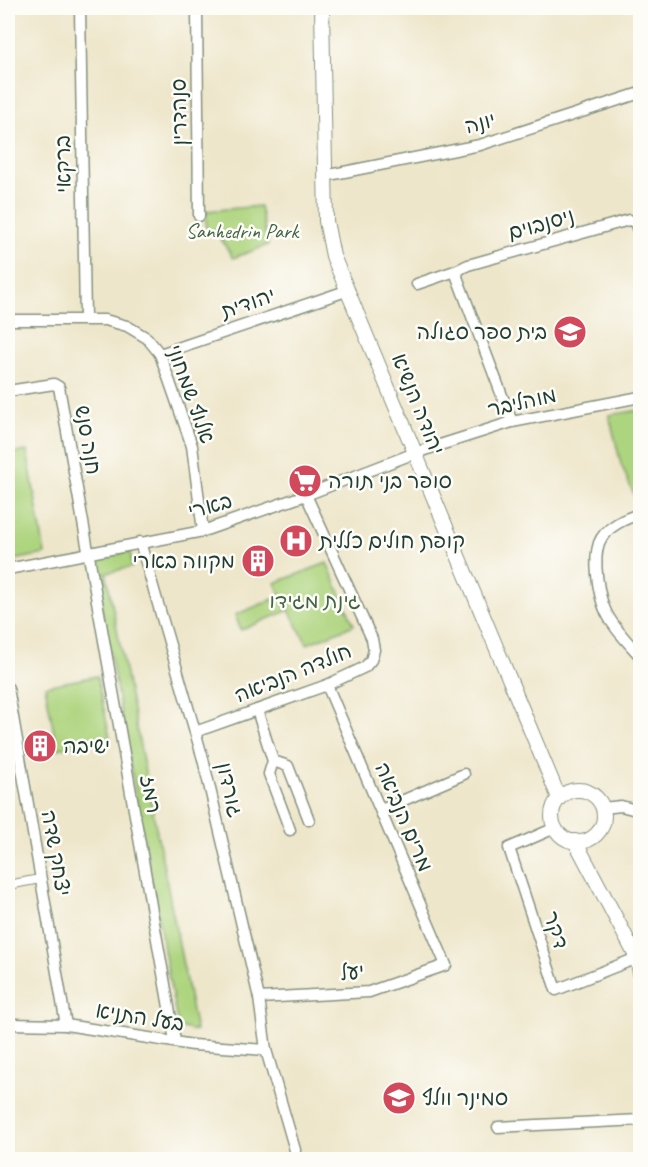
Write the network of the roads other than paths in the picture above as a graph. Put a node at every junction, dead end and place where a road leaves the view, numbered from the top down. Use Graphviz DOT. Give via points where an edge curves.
graph roads {
  1 [pos="80,8"];
  2 [pos="197,8"];
  3 [pos="322,8"];
  4 [pos="640,93"];
  5 [pos="324,176"];
  6 [pos="199,216"];
  7 [pos="640,236"];
  8 [pos="458,270"];
  9 [pos="417,284"];
  10 [pos="349,290"];
  11 [pos="85,319"];
  12 [pos="8,320"];
  13 [pos="160,354"];
  14 [pos="8,392"];
  15 [pos="640,397"];
  16 [pos="512,422"];
  17 [pos="415,453"];
  18 [pos="306,495"];
  19 [pos="640,514"];
  20 [pos="204,531"];
  21 [pos="140,542"];
  22 [pos="88,552"];
  23 [pos="8,569"];
  24 [pos="640,656"];
  25 [pos="327,685"];
  26 [pos="8,688"];
  27 [pos="257,710"];
  28 [pos="11,731"];
  29 [pos="195,732"];
  30 [pos="273,761"];
  31 [pos="464,774"];
  32 [pos="559,798"];
  33 [pos="603,808"];
  34 [pos="381,810"];
  35 [pos="640,811"];
  36 [pos="309,820"];
  37 [pos="555,828"];
  38 [pos="290,830"];
  39 [pos="575,842"];
  40 [pos="40,879"];
  41 [pos="8,885"];
  42 [pos="636,958"];
  43 [pos="446,964"];
  44 [pos="640,973"];
  45 [pos="259,998"];
  46 [pos="8,1024"];
  47 [pos="66,1025"];
  48 [pos="175,1041"];
  49 [pos="266,1050"];
  50 [pos="640,1120"];
  51 [pos="498,1127"];
  52 [pos="294,1160"];
  1 -- 11 [label="street, ברקאי"];
  2 -- 6 [label="street, סנהדרין"];
  3 -- 5 [label="street, יהודה הנשיא"];
  4 -- 5 [label="street, יונה" via="480,146"];
  5 -- 10 [label="street, יהודה הנשיא" via="328,238"];
  7 -- 8 [label="street, ניסנבוים" via="635,222 629,220"];
  8 -- 9 [label="street, ניסנבוים"];
  8 -- 16 [label="street" via="457,277"];
  10 -- 13 [label="street, יהודית"];
  10 -- 17 [label="street, יהודה הנשיא"];
  11 -- 12 [label="street, אלוף שמחוני"];
  11 -- 13 [label="street, אלוף שמחוני" via="127,326 147,338"];
  13 -- 20 [label="street, אלוף שמחוני" via="192,446"];
  14 -- 22 [label="street, חנה סנש" via="54,384 59,387"];
  15 -- 16 [label="street, מוהליבר"];
  16 -- 17 [label="street, מוהליבר"];
  17 -- 18 [label="street, בארי"];
  17 -- 32 [label="street, יהודה הנשיא"];
  18 -- 20 [label="street, בארי"];
  18 -- 25 [label="street, חולדה הנביאה" via="374,650 365,667"];
  19 -- 24 [label="street" via="618,523 599,542 597,568 606,611"];
  20 -- 21 [label="street, בארי"];
  21 -- 22 [label="street, בארי"];
  21 -- 29 [label="street, גורדון"];
  22 -- 23 [label="street, בארי"];
  22 -- 48 [label="street, רמז"];
  25 -- 27 [label="street, חולדה הנביאה"];
  25 -- 34 [label="street, מרים הנביאה"];
  26 -- 28 [label="street, יצחק שדה"];
  27 -- 29 [label="street, חולדה הנביאה"];
  27 -- 30 [label="street"];
  28 -- 40 [label="street, יצחק שדה"];
  29 -- 45 [label="street, גורדון"];
  30 -- 36 [label="street" via="288,766"];
  30 -- 38 [label="street" via="269,774"];
  31 -- 34 [label="street"];
  32 -- 33 [label="street" via="575,789 584,790 599,800"];
  32 -- 37 [label="street" via="552,812"];
  33 -- 35 [label="street" via="621,806"];
  33 -- 39 [label="street" via="603,825 598,832"];
  34 -- 43 [label="street, מרים הנביאה"];
  37 -- 39 [label="street"];
  37 -- 42 [label="street, דקר" via="509,848 556,990"];
  39 -- 42 [label="street"];
  40 -- 41 [label="street"];
  40 -- 47 [label="street, יצחק שדה"];
  42 -- 44 [label="street"];
  43 -- 45 [label="street, יעל" via="369,992"];
  45 -- 49 [label="street, גורדון"];
  46 -- 47 [label="street, בעל התניא"];
  47 -- 48 [label="street, בעל התניא"];
  48 -- 49 [label="street, בעל התניא"];
  49 -- 52 [label="street, גורדון" via="295,1150"];
  50 -- 51 [label="street"];
}
